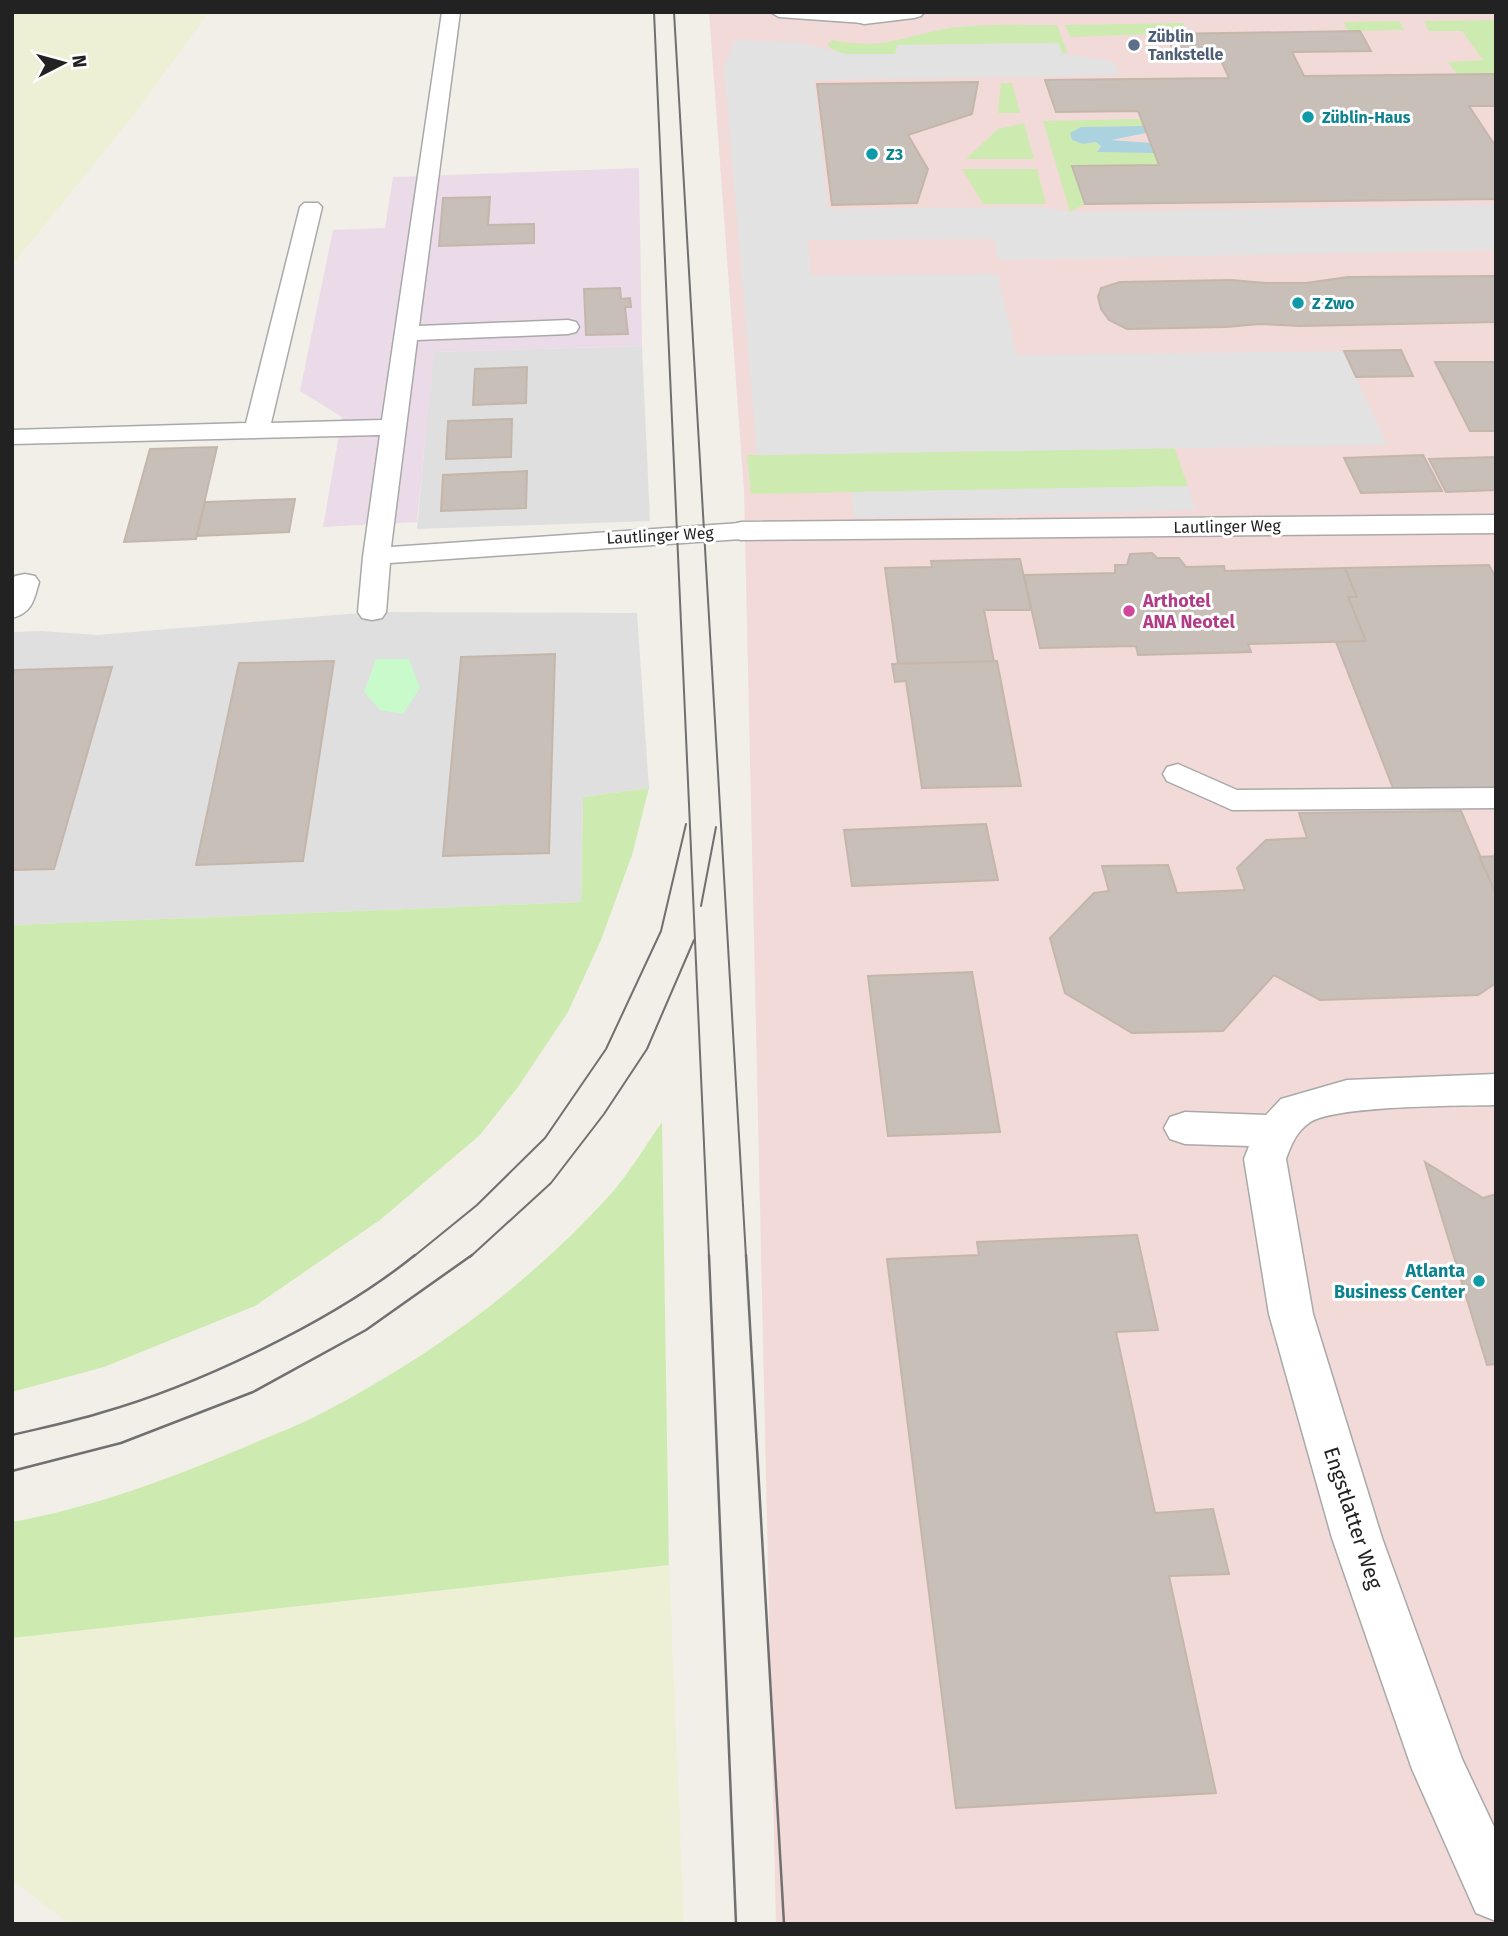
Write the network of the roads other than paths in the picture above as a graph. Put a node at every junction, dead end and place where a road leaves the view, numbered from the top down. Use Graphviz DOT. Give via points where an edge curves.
graph roads {
  1 [pos="451,12"];
  2 [pos="779,12"];
  3 [pos="914,12"];
  4 [pos="864,19"];
  5 [pos="311,207"];
  6 [pos="568,327"];
  7 [pos="406,333"];
  8 [pos="393,427"];
  9 [pos="257,430"];
  10 [pos="12,437"];
  11 [pos="1496,524"];
  12 [pos="741,531"];
  13 [pos="376,557"];
  14 [pos="25,582"];
  15 [pos="12,610"];
  16 [pos="372,612"];
  17 [pos="1178,774"];
  18 [pos="1496,798"];
  19 [pos="1496,1089"];
  20 [pos="1185,1128"];
  21 [pos="1276,1130"];
  22 [pos="1496,1893"];
  1 -- 7 [label="lane"];
  2 -- 4 [label="lane"];
  3 -- 4 [label="street"];
  5 -- 9 [label="lane"];
  6 -- 7 [label="lane"];
  7 -- 8 [label="lane"];
  8 -- 9 [label="lane"];
  8 -- 13 [label="lane"];
  9 -- 10 [label="lane"];
  11 -- 12 [label="street, Lautlinger Weg"];
  12 -- 13 [label="lane, Lautlinger Weg"];
  13 -- 16 [label="lane"];
  14 -- 15 [label="lane" via="19,604"];
  17 -- 18 [label="lane" via="1232,800"];
  19 -- 21 [label="street" via="1347,1096 1296,1110"];
  20 -- 21 [label="street"];
  21 -- 22 [label="street, Engstlatter Weg" via="1265,1159 1291,1314 1357,1538 1438,1769"];
}
